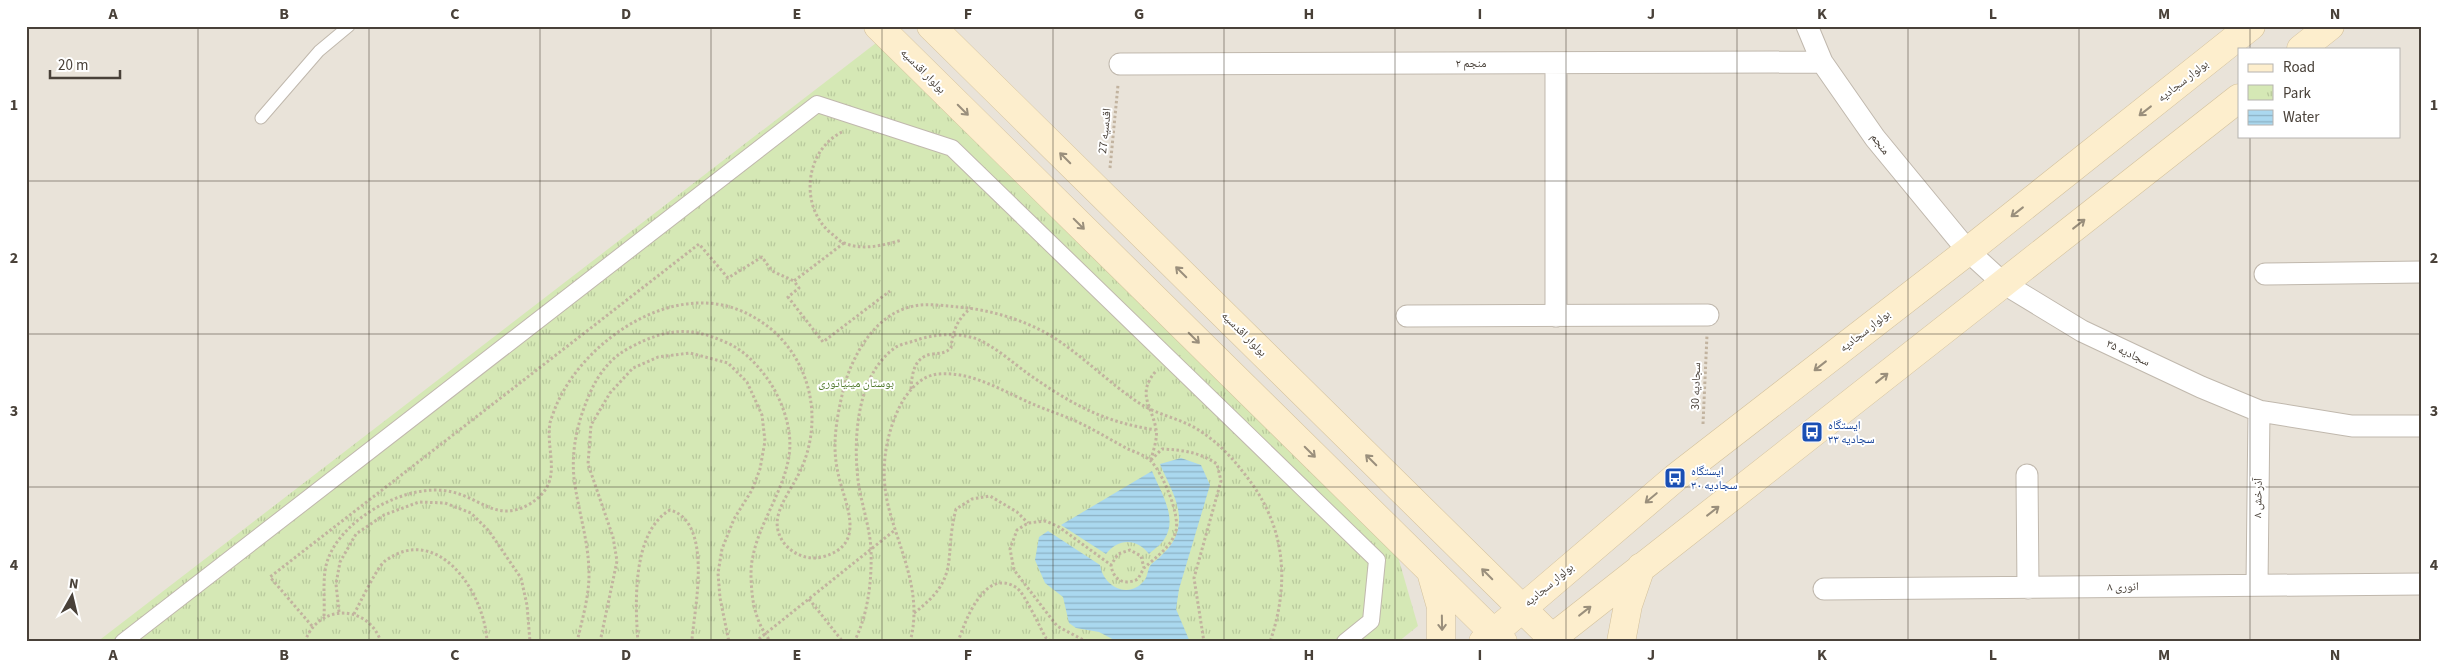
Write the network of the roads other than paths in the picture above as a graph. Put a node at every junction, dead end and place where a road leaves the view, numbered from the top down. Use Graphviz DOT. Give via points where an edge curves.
graph roads {
  1 [pos="348,26"];
  2 [pos="878,26"];
  3 [pos="931,26"];
  4 [pos="1807,26"];
  5 [pos="2251,26"];
  6 [pos="2330,26"];
  7 [pos="2302,48"];
  8 [pos="1822,62"];
  9 [pos="1556,63"];
  10 [pos="1120,64"];
  11 [pos="2238,99"];
  12 [pos="261,118"];
  13 [pos="1968,251"];
  14 [pos="2422,272"];
  15 [pos="2265,274"];
  16 [pos="2003,283"];
  17 [pos="1708,315"];
  18 [pos="1407,316"];
  19 [pos="1556,316"];
  20 [pos="2259,411"];
  21 [pos="2422,426"];
  22 [pos="2027,475"];
  23 [pos="1640,568"];
  24 [pos="1431,571"];
  25 [pos="2422,584"];
  26 [pos="2257,585"];
  27 [pos="1824,588"];
  28 [pos="2028,588"];
  29 [pos="1522,608"];
  30 [pos="1493,639"];
  31 [pos="1552,640"];
  32 [pos="123,642"];
  33 [pos="1345,642"];
  34 [pos="1441,642"];
  35 [pos="1621,642"];
  1 -- 12 [label="lane" via="318,51"];
  2 -- 24 [label="main road, بولوار اقدسیه, one-way"];
  29 -- 3 [label="main road, بولوار اقدسیه, one-way"];
  4 -- 8 [label="street, منجم"];
  5 -- 13 [label="main road, بولوار سجادیه, one-way"];
  6 -- 7 [label="main road"];
  8 -- 9 [label="street, منجم ۲"];
  8 -- 13 [label="street, منجم" via="1875,138"];
  9 -- 10 [label="street, منجم ۲"];
  9 -- 19 [label="street"];
  16 -- 11 [label="main road, one-way"];
  13 -- 16 [label="street, منجم"];
  13 -- 29 [label="main road, بولوار سجادیه, one-way" via="1702,457"];
  14 -- 15 [label="street"];
  16 -- 20 [label="street, سجادیه ۳۵" via="2082,331"];
  23 -- 16 [label="main road, one-way"];
  17 -- 19 [label="street"];
  18 -- 19 [label="street"];
  20 -- 21 [label="street, سجادیه ۳۵" via="2352,426"];
  20 -- 26 [label="street, آذرخش ۸"];
  22 -- 28 [label="street"];
  31 -- 23 [label="main road, one-way"];
  23 -- 35 [label="main road"];
  24 -- 30 [label="main road, بولوار اقدسیه"];
  24 -- 34 [label="main road, one-way" via="1441,607"];
  25 -- 26 [label="street, انوری ۸"];
  26 -- 28 [label="street, انوری ۸"];
  27 -- 28 [label="street, انوری ۸"];
  29 -- 30 [label="main road, بولوار سجادیه"];
  29 -- 31 [label="main road, بولوار اقدسیه"];
  32 -- 33 [label="street" via="817,104 952,148 1378,560 1372,621"];
}
